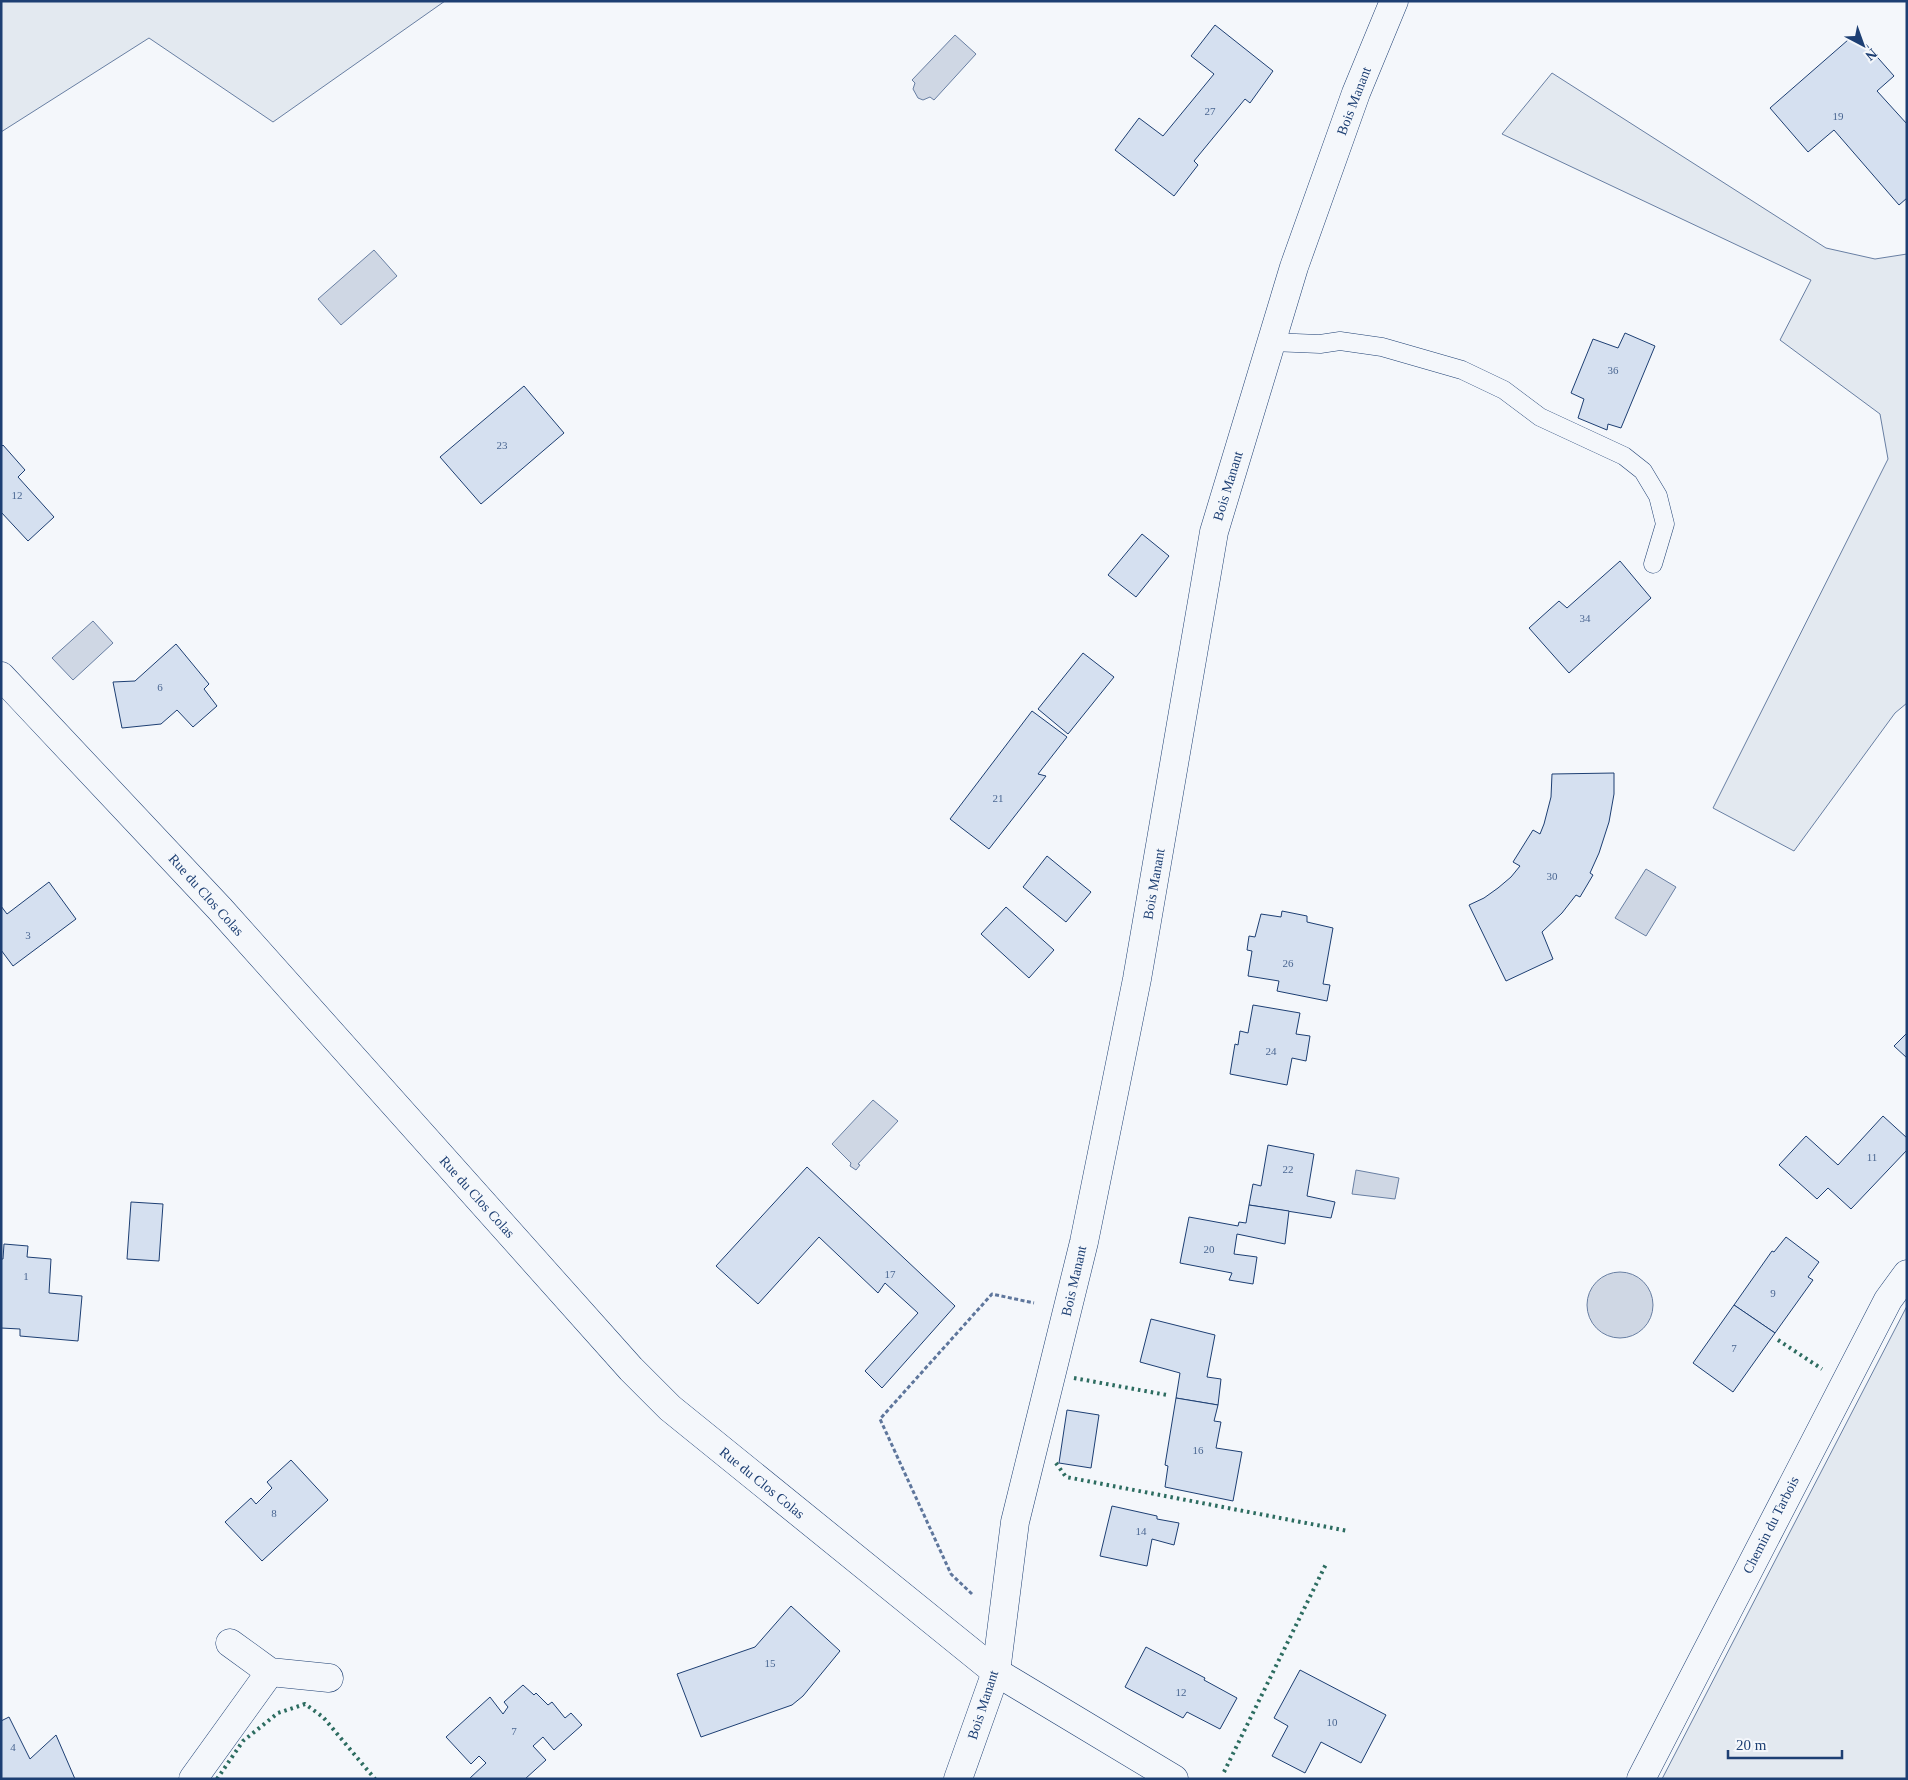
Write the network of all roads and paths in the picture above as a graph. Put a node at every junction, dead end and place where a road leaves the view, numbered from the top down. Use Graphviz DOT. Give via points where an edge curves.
graph roads {
  1 [pos="1394,1"];
  2 [pos="1271,342"];
  3 [pos="1653,564"];
  4 [pos="1,676"];
  5 [pos="1907,1274"];
  6 [pos="1067,1310"];
  7 [pos="1002,1621"];
  8 [pos="230,1643"];
  9 [pos="270,1672"];
  10 [pos="996,1672"];
  11 [pos="329,1678"];
  12 [pos="193,1779"];
  13 [pos="958,1779"];
  14 [pos="1174,1779"];
  15 [pos="1641,1779"];
  1 -- 2 [label="street, Bois Manant" via="1356,93"];
  2 -- 3 [label="lane" via="1366,344 1462,370 1504,390 1540,417 1624,456 1643,471 1658,496 1665,524"];
  2 -- 6 [label="street, Bois Manant" via="1214,532 1137,979 1084,1242"];
  4 -- 10 [label="street, Rue du Clos Colas" via="198,885 631,1369 664,1402"];
  5 -- 15 [label="street, Chemin du Tarbois" via="1879,1317"];
  6 -- 7 [label="street, Bois Manant" via="1015,1522"];
  6 -- 7 [label="path" via="992,1294 880,1419 951,1574"];
  7 -- 10 [label="street, Bois Manant"];
  8 -- 9 [label="street"];
  9 -- 11 [label="street"];
  9 -- 12 [label="street"];
  10 -- 13 [label="street, Bois Manant"];
  10 -- 14 [label="street, Rue du Clos Colas"];
}
